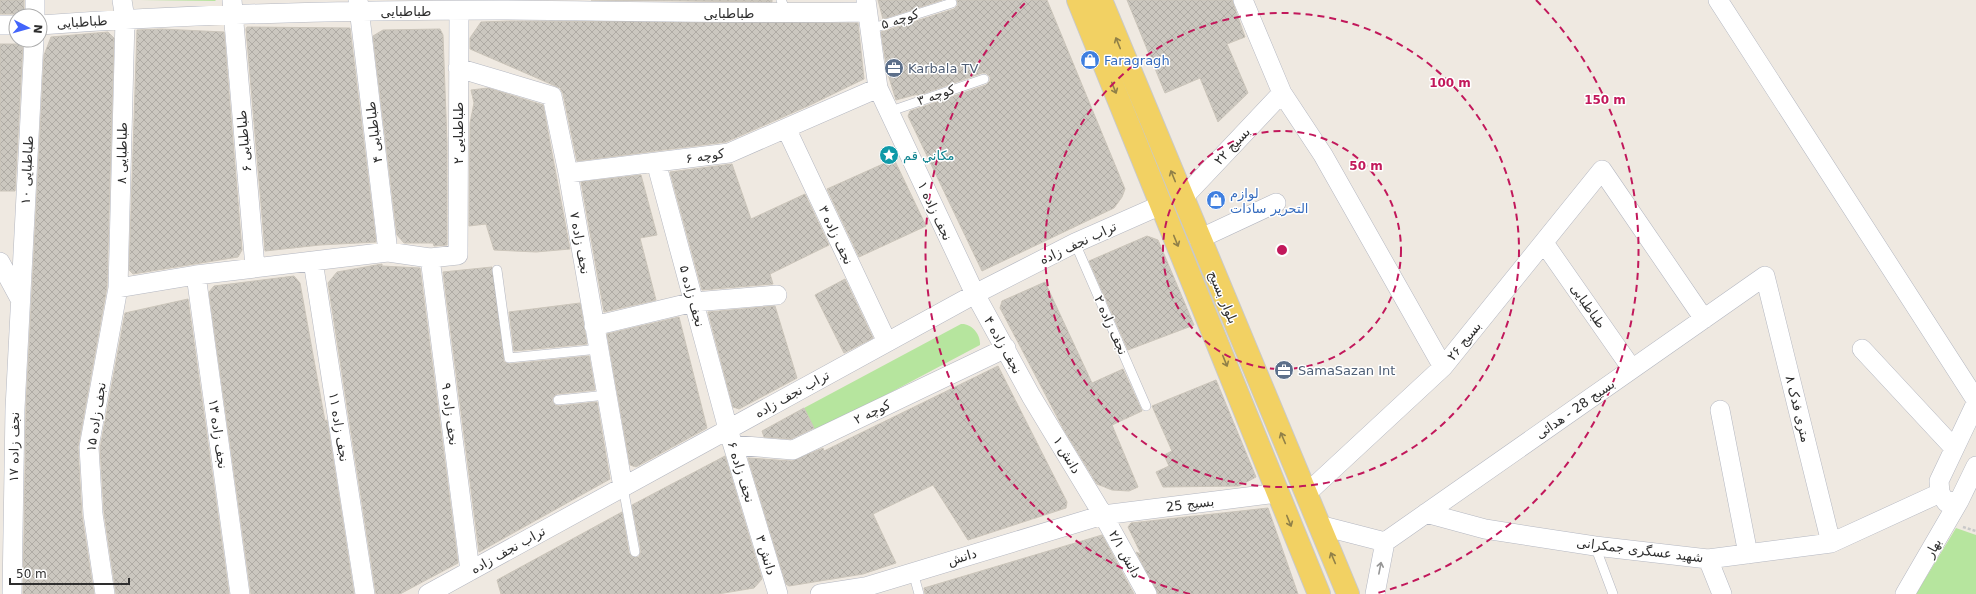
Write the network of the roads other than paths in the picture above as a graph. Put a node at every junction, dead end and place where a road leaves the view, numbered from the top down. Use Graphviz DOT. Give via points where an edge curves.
graph roads {
  1 [pos="122,0"];
  2 [pos="1078,0"];
  3 [pos="1100,0"];
  4 [pos="1243,0"];
  5 [pos="1718,0"];
  6 [pos="952,3"];
  7 [pos="503,5"];
  8 [pos="359,6"];
  9 [pos="597,6"];
  10 [pos="233,7"];
  11 [pos="469,7"];
  12 [pos="784,7"];
  13 [pos="868,14"];
  14 [pos="125,19"];
  15 [pos="48,24"];
  16 [pos="34,48"];
  17 [pos="458,68"];
  18 [pos="984,79"];
  19 [pos="878,88"];
  20 [pos="1282,93"];
  21 [pos="888,112"];
  22 [pos="786,128"];
  23 [pos="656,162"];
  24 [pos="568,173"];
  25 [pos="1182,199"];
  26 [pos="1276,203"];
  27 [pos="1161,205"];
  28 [pos="1199,239"];
  29 [pos="1075,243"];
  30 [pos="1544,243"];
  31 [pos="388,252"];
  32 [pos="430,258"];
  33 [pos="312,261"];
  34 [pos="0,262"];
  35 [pos="255,267"];
  36 [pos="497,270"];
  37 [pos="196,275"];
  38 [pos="1765,276"];
  39 [pos="118,288"];
  40 [pos="975,294"];
  41 [pos="777,295"];
  42 [pos="20,300"];
  43 [pos="694,302"];
  44 [pos="1704,319"];
  45 [pos="594,326"];
  46 [pos="887,342"];
  47 [pos="1006,348"];
  48 [pos="598,349"];
  49 [pos="1862,350"];
  50 [pos="1444,367"];
  51 [pos="1632,369"];
  52 [pos="607,395"];
  53 [pos="1031,396"];
  54 [pos="558,400"];
  55 [pos="1976,400"];
  56 [pos="1976,403"];
  57 [pos="1146,406"];
  58 [pos="1720,410"];
  59 [pos="730,437"];
  60 [pos="1954,448"];
  61 [pos="1976,466"];
  62 [pos="623,487"];
  63 [pos="1278,493"];
  64 [pos="1940,493"];
  65 [pos="1306,494"];
  66 [pos="1959,500"];
  67 [pos="1426,514"];
  68 [pos="755,515"];
  69 [pos="1103,515"];
  70 [pos="1319,524"];
  71 [pos="1385,542"];
  72 [pos="1831,543"];
  73 [pos="1595,546"];
  74 [pos="635,552"];
  75 [pos="1748,554"];
  76 [pos="1708,559"];
  77 [pos="470,571"];
  78 [pos="913,572"];
  79 [pos="12,594"];
  80 [pos="105,594"];
  81 [pos="240,594"];
  82 [pos="365,594"];
  83 [pos="428,594"];
  84 [pos="778,594"];
  85 [pos="820,594"];
  86 [pos="919,594"];
  87 [pos="1147,594"];
  88 [pos="1319,594"];
  89 [pos="1348,594"];
  90 [pos="1374,594"];
  91 [pos="1613,594"];
  92 [pos="1722,594"];
  93 [pos="1906,594"];
  1 -- 14 [label="street, طباطبایی ۸"];
  2 -- 27 [label="main road, بلوار بسیج, one-way"];
  25 -- 3 [label="main road, بلوار بسیج, one-way"];
  4 -- 20 [label="street"];
  5 -- 55 [label="street"];
  6 -- 13 [label="lane, کوچه ۵"];
  7 -- 9 [label="street, طباطبایی"];
  7 -- 11 [label="street, طباطبایی"];
  8 -- 10 [label="street, طباطبایی"];
  8 -- 11 [label="street, طباطبایی"];
  8 -- 31 [label="street, طباطبایی ۴"];
  9 -- 12 [label="street, طباطبایی"];
  10 -- 14 [label="street, طباطبایی"];
  10 -- 35 [label="street, طباطبایی ۶"];
  11 -- 17 [label="street, طباطبایی ۲"];
  12 -- 13 [label="street, طباطبایی"];
  13 -- 19 [label="street, نجف زاده ۱"];
  14 -- 15 [label="street, طباطبایی"];
  14 -- 39 [label="street, طباطبایی ۸"];
  16 -- 42 [label="street, طباطبایی ۱۰"];
  17 -- 24 [label="street, نجف زاده ۷" via="552,96"];
  17 -- 32 [label="street, طباطبایی ۲" via="458,255"];
  18 -- 21 [label="lane, کوچه ۳"];
  19 -- 21 [label="street, نجف زاده ۱"];
  19 -- 22 [label="street, کوچه ۶"];
  20 -- 25 [label="street, بسیج ۲۲"];
  20 -- 50 [label="street" via="1323,155"];
  21 -- 40 [label="street, نجف زاده ۱"];
  22 -- 23 [label="street, کوچه ۶" via="729,153"];
  22 -- 46 [label="street, نجف زاده ۳"];
  23 -- 24 [label="street, کوچه ۶"];
  23 -- 43 [label="street, نجف زاده ۵"];
  24 -- 45 [label="street, نجف زاده ۷"];
  25 -- 28 [label="main road, بلوار بسیج"];
  26 -- 28 [label="street"];
  27 -- 29 [label="street, تراب نجف زاده"];
  27 -- 63 [label="main road, بلوار بسیج, one-way"];
  65 -- 28 [label="main road, بلوار بسیج, one-way"];
  29 -- 40 [label="street, تراب نجف زاده"];
  29 -- 57 [label="lane, نجف زاده ۲"];
  30 -- 44 [label="street, بسیج ۲۶" via="1602,170"];
  30 -- 50 [label="street, بسیج ۲۶"];
  30 -- 51 [label="street, طباطبایی"];
  31 -- 32 [label="street"];
  31 -- 33 [label="street"];
  32 -- 77 [label="street, نجف زاده ۹"];
  33 -- 35 [label="street"];
  33 -- 82 [label="street, نجف زاده ۱۱"];
  34 -- 42 [label="street"];
  35 -- 37 [label="street"];
  36 -- 48 [label="lane" via="509,358"];
  37 -- 39 [label="street"];
  37 -- 81 [label="street, نجف زاده ۱۳"];
  38 -- 44 [label="street, بسیج 28 - هدائی"];
  38 -- 72 [label="street, ۸ متری فدک"];
  39 -- 80 [label="street, نجف زاده ۱۵" via="89,447 93,514"];
  40 -- 46 [label="street, تراب نجف زاده"];
  40 -- 47 [label="street, نجف زاده ۴"];
  41 -- 43 [label="street"];
  42 -- 79 [label="street, نجف زاده ۱۷" via="15,409"];
  43 -- 45 [label="street"];
  43 -- 59 [label="street, نجف زاده ۵"];
  44 -- 51 [label="street, بسیج 28 - هدائی"];
  45 -- 48 [label="street, نجف زاده ۷"];
  46 -- 59 [label="street, تراب نجف زاده"];
  47 -- 53 [label="street, نجف زاده ۴"];
  47 -- 59 [label="street, کوچه ۲" via="793,450"];
  48 -- 52 [label="street, نجف زاده ۷"];
  49 -- 60 [label="street"];
  50 -- 65 [label="street, بسیج ۲۶"];
  51 -- 67 [label="street, بسیج 28 - هدائی"];
  52 -- 54 [label="lane"];
  52 -- 62 [label="street, نجف زاده ۷"];
  53 -- 69 [label="street, دانش ۱"];
  56 -- 60 [label="street"];
  58 -- 75 [label="street"];
  59 -- 62 [label="street, تراب نجف زاده"];
  59 -- 68 [label="street, نجف زاده ۶"];
  60 -- 64 [label="street" via="1940,481"];
  61 -- 66 [label="street, بهار"];
  62 -- 74 [label="lane"];
  62 -- 77 [label="street, تراب نجف زاده"];
  63 -- 69 [label="street, بسیج 25"];
  63 -- 88 [label="main road, بلوار بسیج, one-way"];
  64 -- 66 [label="street" via="1946,502"];
  64 -- 72 [label="street, شهید عسگری جمکرانی"];
  65 -- 70 [label="main road, بلوار بسیج"];
  66 -- 93 [label="street, بهار"];
  67 -- 71 [label="street, بسیج 28 - هدائی"];
  67 -- 73 [label="street, شهید عسگری جمکرانی" via="1485,529"];
  68 -- 84 [label="street, دانش ۳"];
  69 -- 78 [label="street, دانش"];
  69 -- 87 [label="street, دانش ۲/۱"];
  70 -- 71 [label="street"];
  89 -- 70 [label="main road, بلوار بسیج, one-way"];
  90 -- 71 [label="street, one-way"];
  72 -- 75 [label="street, شهید عسگری جمکرانی"];
  73 -- 76 [label="street, شهید عسگری جمکرانی"];
  73 -- 91 [label="lane"];
  75 -- 76 [label="street, شهید عسگری جمکرانی"];
  76 -- 92 [label="street"];
  77 -- 83 [label="street, تراب نجف زاده"];
  78 -- 85 [label="street, دانش" via="865,587"];
  78 -- 86 [label="lane"];
}
